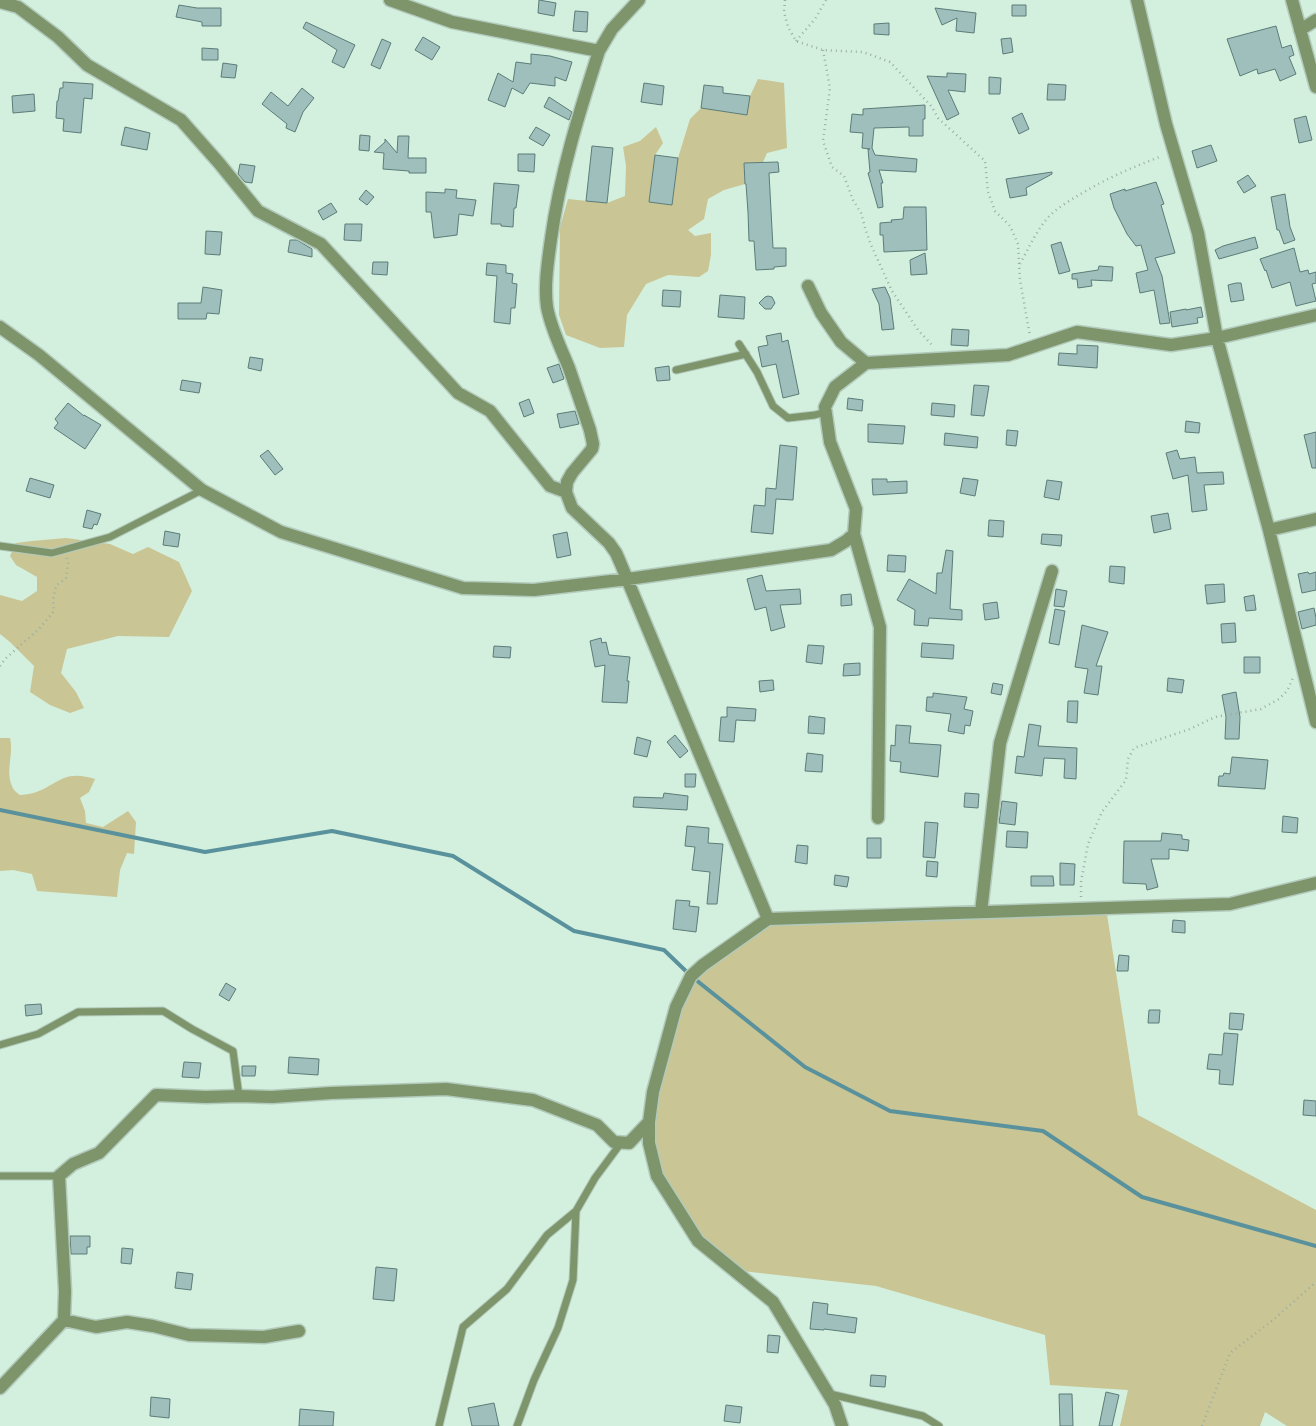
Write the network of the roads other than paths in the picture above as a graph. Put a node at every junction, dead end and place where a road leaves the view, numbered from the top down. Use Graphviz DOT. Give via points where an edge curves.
graph roads {
  1 [pos="390,0"];
  2 [pos="639,0"];
  3 [pos="1137,0"];
  4 [pos="1292,0"];
  5 [pos="0,2"];
  6 [pos="20,4"];
  7 [pos="1316,20"];
  8 [pos="1300,30"];
  9 [pos="599,51"];
  10 [pos="1316,87"];
  11 [pos="808,286"];
  12 [pos="1316,315"];
  13 [pos="0,328"];
  14 [pos="1217,338"];
  15 [pos="739,344"];
  16 [pos="746,354"];
  17 [pos="866,363"];
  18 [pos="676,370"];
  19 [pos="826,412"];
  20 [pos="202,490"];
  21 [pos="566,492"];
  22 [pos="1316,520"];
  23 [pos="1269,530"];
  24 [pos="854,534"];
  25 [pos="0,546"];
  26 [pos="1052,570"];
  27 [pos="628,579"];
  28 [pos="1316,722"];
  29 [pos="878,818"];
  30 [pos="1316,883"];
  31 [pos="981,912"];
  32 [pos="768,919"];
  33 [pos="0,1045"];
  34 [pos="239,1096"];
  35 [pos="649,1122"];
  36 [pos="621,1143"];
  37 [pos="0,1176"];
  38 [pos="59,1176"];
  39 [pos="576,1210"];
  40 [pos="64,1320"];
  41 [pos="299,1331"];
  42 [pos="0,1388"];
  43 [pos="828,1394"];
  44 [pos="439,1426"];
  45 [pos="517,1426"];
  46 [pos="842,1426"];
  47 [pos="938,1426"];
  1 -- 9 [label="street" via="452,22"];
  2 -- 9 [label="street" via="612,29"];
  3 -- 14 [label="street" via="1166,124 1198,233"];
  4 -- 8 [label="street"];
  5 -- 6 [label="street"];
  6 -- 21 [label="street" via="87,65 181,120 258,212 321,244 458,392 490,411 550,486"];
  7 -- 8 [label="street"];
  8 -- 10 [label="street"];
  9 -- 21 [label="street" via="564,168 555,208 546,283 552,327 593,444 589,454 572,473"];
  11 -- 17 [label="street" via="821,313 841,342"];
  12 -- 14 [label="street"];
  13 -- 20 [label="street" via="39,355"];
  14 -- 17 [label="street" via="1171,345 1077,332 1008,355"];
  14 -- 23 [label="street"];
  15 -- 16 [label="lane"];
  16 -- 18 [label="lane"];
  16 -- 19 [label="lane" via="773,406 788,418"];
  17 -- 19 [label="street" via="834,387"];
  19 -- 24 [label="street" via="830,442 856,509"];
  20 -- 25 [label="lane" via="110,537 66,550 52,553"];
  20 -- 27 [label="street" via="280,532 463,588 534,590"];
  21 -- 27 [label="street" via="572,508 609,543"];
  22 -- 23 [label="street"];
  23 -- 28 [label="street"];
  24 -- 27 [label="street" via="831,550"];
  24 -- 29 [label="street" via="880,627"];
  26 -- 31 [label="street" via="1000,743"];
  27 -- 32 [label="street"];
  30 -- 31 [label="street" via="1230,904"];
  31 -- 32 [label="street"];
  32 -- 35 [label="street" via="691,976 676,1007"];
  33 -- 34 [label="lane" via="38,1034 78,1012 163,1011 233,1051"];
  34 -- 36 [label="street" via="456,1090 532,1100 596,1125 614,1142"];
  34 -- 38 [label="street" via="156,1095 99,1153 73,1164"];
  35 -- 36 [label="street" via="629,1143"];
  35 -- 43 [label="street" via="649,1143 657,1176 698,1240 773,1302"];
  36 -- 39 [label="lane"];
  37 -- 38 [label="lane"];
  38 -- 40 [label="street"];
  39 -- 44 [label="lane" via="547,1235 507,1289 463,1327"];
  39 -- 45 [label="lane" via="573,1280 558,1328"];
  40 -- 41 [label="street" via="96,1327 127,1322 189,1335 264,1337"];
  40 -- 42 [label="street"];
  43 -- 46 [label="street"];
  43 -- 47 [label="lane" via="923,1416"];
}
